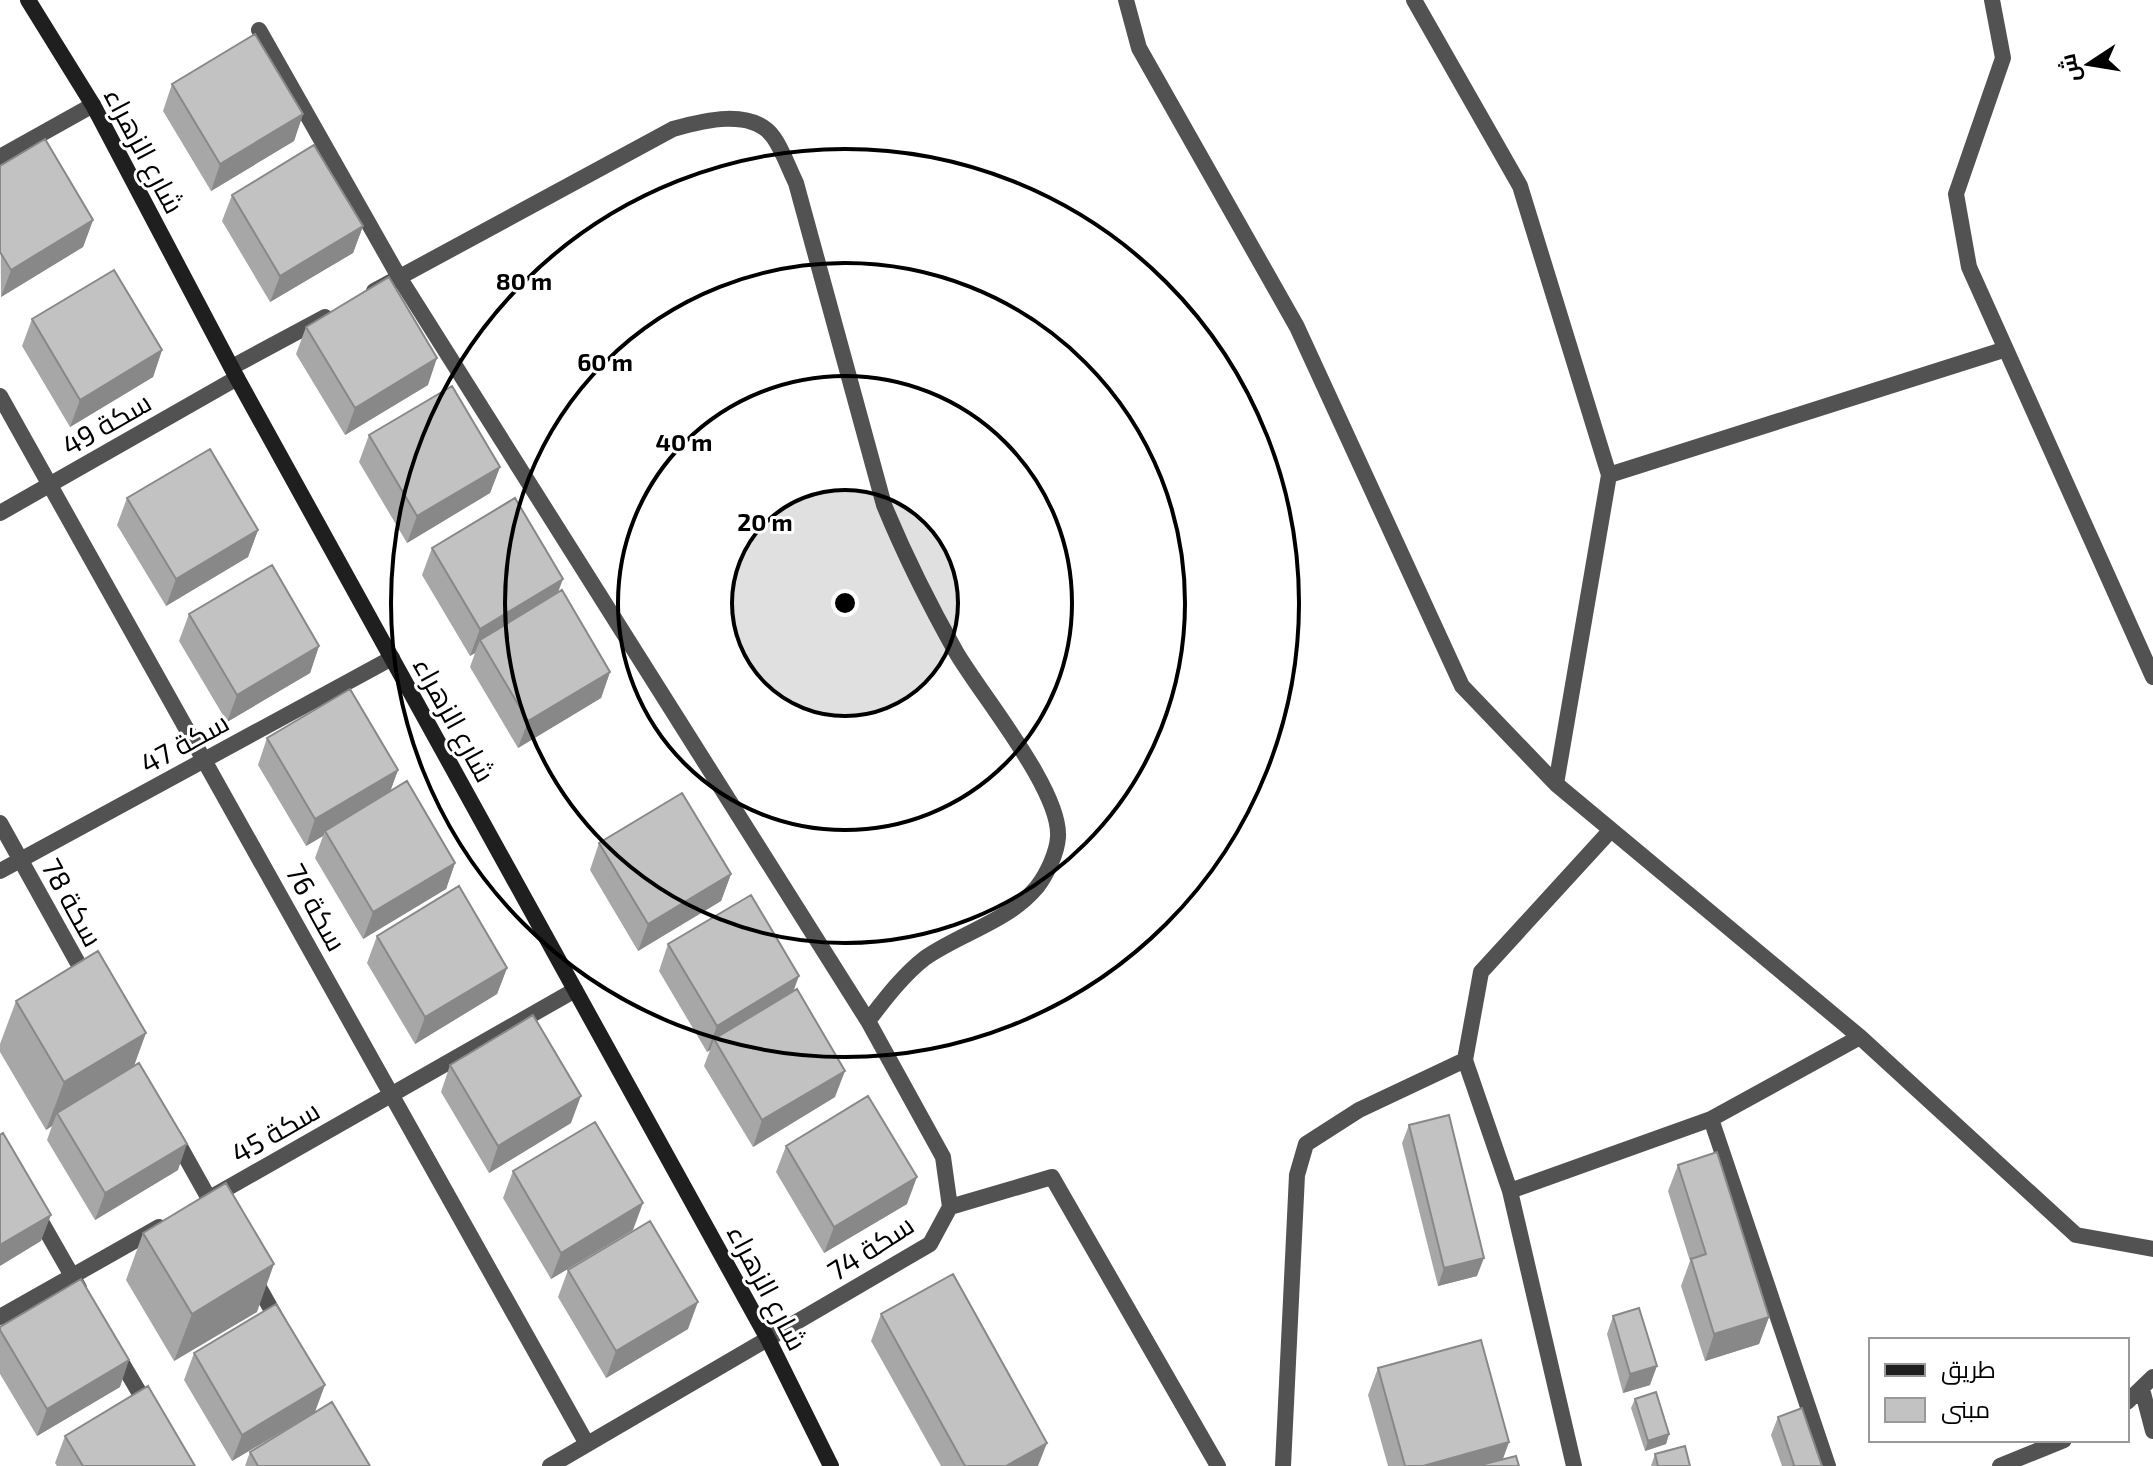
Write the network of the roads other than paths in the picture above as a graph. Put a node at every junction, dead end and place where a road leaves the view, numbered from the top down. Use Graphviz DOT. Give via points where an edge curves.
graph roads {
  1 [pos="28,0"];
  2 [pos="1126,0"];
  3 [pos="1414,0"];
  4 [pos="1992,0"];
  5 [pos="259,30"];
  6 [pos="93,105"];
  7 [pos="0,157"];
  8 [pos="399,277"];
  9 [pos="2003,350"];
  10 [pos="235,373"];
  11 [pos="0,396"];
  12 [pos="1609,475"];
  13 [pos="50,485"];
  14 [pos="0,513"];
  15 [pos="392,658"];
  16 [pos="2153,677"];
  17 [pos="204,760"];
  18 [pos="1556,784"];
  19 [pos="0,823"];
  20 [pos="1610,831"];
  21 [pos="20,860"];
  22 [pos="0,871"];
  23 [pos="575,990"];
  24 [pos="96,995"];
  25 [pos="868,1021"];
  26 [pos="1860,1037"];
  27 [pos="1465,1060"];
  28 [pos="392,1095"];
  29 [pos="164,1117"];
  30 [pos="1711,1119"];
  31 [pos="1510,1191"];
  32 [pos="29,1201"];
  33 [pos="202,1202"];
  34 [pos="950,1207"];
  35 [pos="168,1222"];
  36 [pos="224,1225"];
  37 [pos="2153,1249"];
  38 [pos="246,1265"];
  39 [pos="72,1276"];
  40 [pos="88,1303"];
  41 [pos="0,1317"];
  42 [pos="769,1341"];
  43 [pos="111,1344"];
  44 [pos="291,1346"];
  45 [pos="2148,1383"];
  46 [pos="2129,1400"];
  47 [pos="158,1425"];
  48 [pos="2153,1431"];
  49 [pos="2059,1442"];
  50 [pos="587,1444"];
  51 [pos="550,1466"];
  52 [pos="831,1466"];
  53 [pos="1218,1466"];
  54 [pos="1283,1466"];
  55 [pos="1574,1466"];
  56 [pos="1828,1466"];
  57 [pos="2000,1466"];
  1 -- 6 [label="street, شارع الزهراء"];
  2 -- 18 [label="street" via="1139,48 1297,327 1462,686"];
  3 -- 12 [label="street" via="1520,186"];
  4 -- 9 [label="street" via="2003,58 1956,194 1969,267"];
  5 -- 8 [label="street"];
  6 -- 7 [label="street"];
  6 -- 10 [label="street, شارع الزهراء"];
  8 -- 10 [label="street, سكة 49"];
  8 -- 25 [label="street"];
  8 -- 25 [label="street, سكة 49" via="673,129 708,119 745,120 772,135 796,183 884,505 903,553 959,656 1032,763 1058,835 1051,862 1023,902 925,958"];
  9 -- 12 [label="street"];
  9 -- 16 [label="street"];
  10 -- 13 [label="street, سكة 49"];
  10 -- 15 [label="street, شارع الزهراء"];
  11 -- 13 [label="street, سكة 76"];
  12 -- 18 [label="street"];
  13 -- 14 [label="street, سكة 49"];
  13 -- 17 [label="street, سكة 76"];
  15 -- 17 [label="street, سكة 47"];
  15 -- 23 [label="street, شارع الزهراء"];
  17 -- 21 [label="street, سكة 47"];
  17 -- 28 [label="street, سكة 76"];
  18 -- 20 [label="street"];
  19 -- 21 [label="street, سكة 78"];
  20 -- 26 [label="street"];
  20 -- 27 [label="street" via="1481,972"];
  21 -- 22 [label="street, سكة 47"];
  21 -- 24 [label="street, سكة 78"];
  23 -- 28 [label="street, سكة 45"];
  23 -- 42 [label="street, شارع الزهراء"];
  25 -- 34 [label="street" via="943,1157"];
  26 -- 30 [label="street"];
  26 -- 37 [label="street" via="2076,1235"];
  27 -- 31 [label="street"];
  27 -- 54 [label="street" via="1359,1110 1306,1144 1297,1175"];
  28 -- 33 [label="street, سكة 45"];
  28 -- 50 [label="street, سكة 76"];
  29 -- 33 [label="street"];
  30 -- 31 [label="street"];
  30 -- 56 [label="street"];
  31 -- 55 [label="street"];
  32 -- 39 [label="street"];
  33 -- 36 [label="street"];
  34 -- 42 [label="street, سكة 74" via="930,1244"];
  34 -- 53 [label="street, سكة 74" via="1052,1177"];
  35 -- 39 [label="street"];
  38 -- 44 [label="street"];
  39 -- 40 [label="street"];
  39 -- 41 [label="street"];
  42 -- 50 [label="street, سكة 74"];
  42 -- 52 [label="street, شارع الزهراء"];
  43 -- 47 [label="street"];
  45 -- 46 [label="street"];
  45 -- 48 [label="street"];
  49 -- 57 [label="street"];
  50 -- 51 [label="street, سكة 74"];
}
